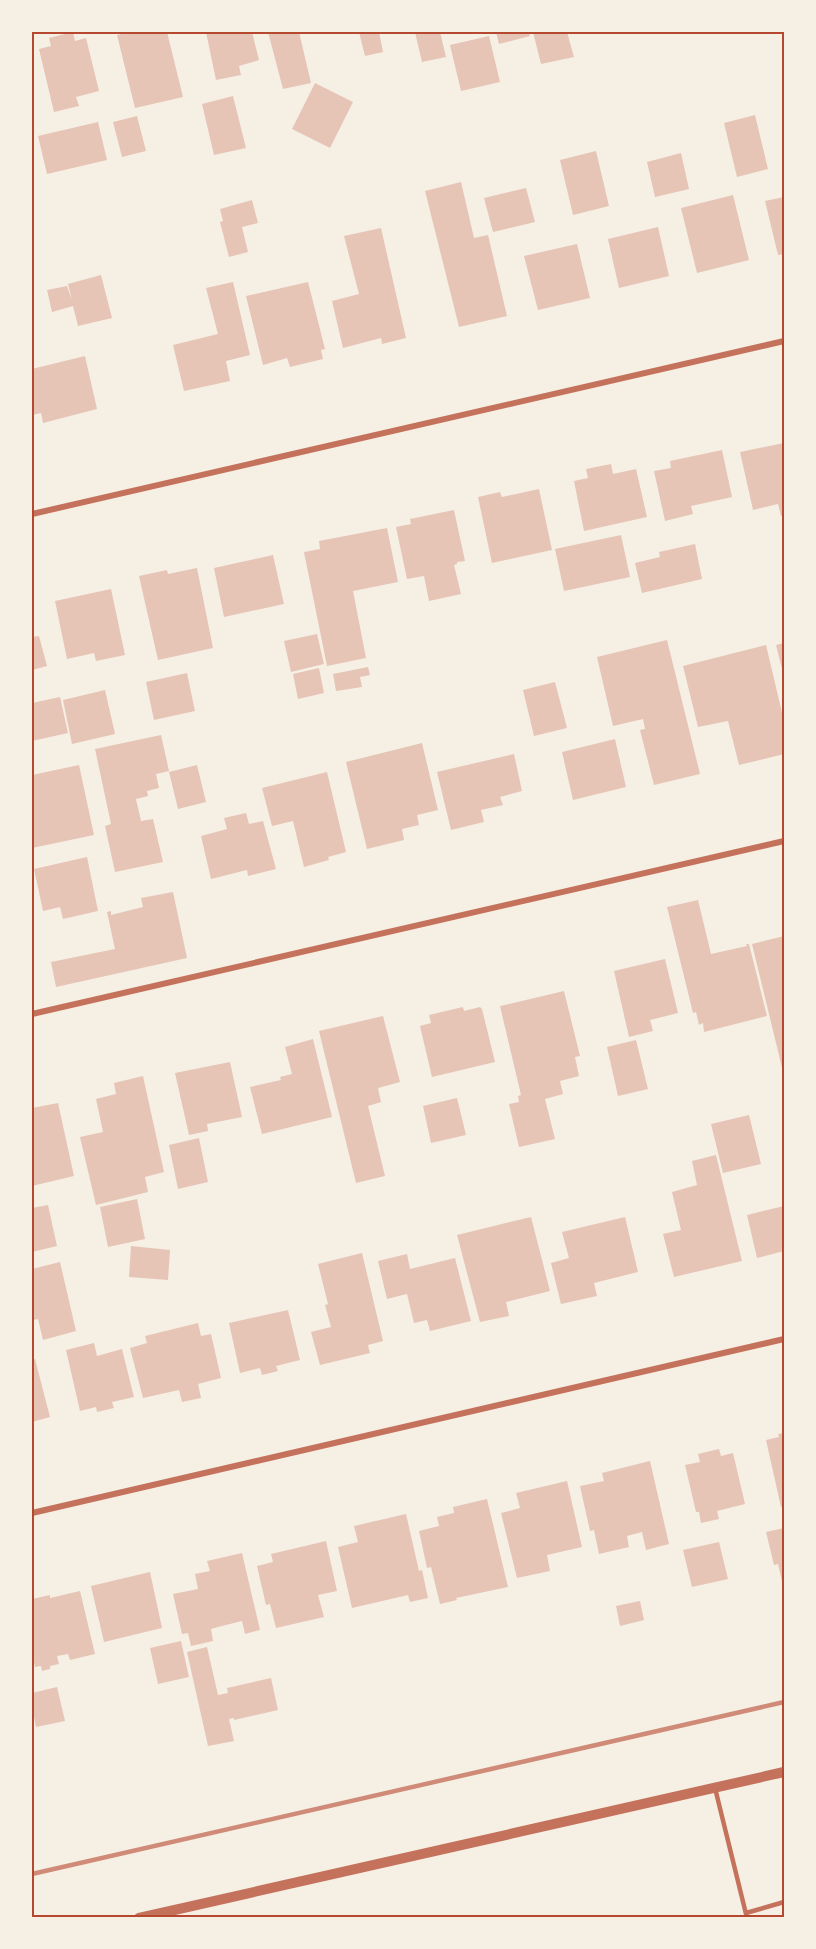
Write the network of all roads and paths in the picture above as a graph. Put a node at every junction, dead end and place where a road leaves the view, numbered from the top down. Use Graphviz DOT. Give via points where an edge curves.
graph roads {
  1 [pos="784,341"];
  2 [pos="32,514"];
  3 [pos="784,841"];
  4 [pos="32,1014"];
  5 [pos="784,1339"];
  6 [pos="32,1513"];
  7 [pos="784,1772"];
  8 [pos="715,1788"];
  9 [pos="784,1902"];
  10 [pos="746,1915"];
  11 [pos="139,1917"];
  1 -- 2 [label="street"];
  3 -- 4 [label="street"];
  5 -- 6 [label="street"];
  7 -- 8 [label="street"];
  8 -- 10 [label="lane"];
  8 -- 11 [label="street"];
  9 -- 10 [label="lane"];
}
